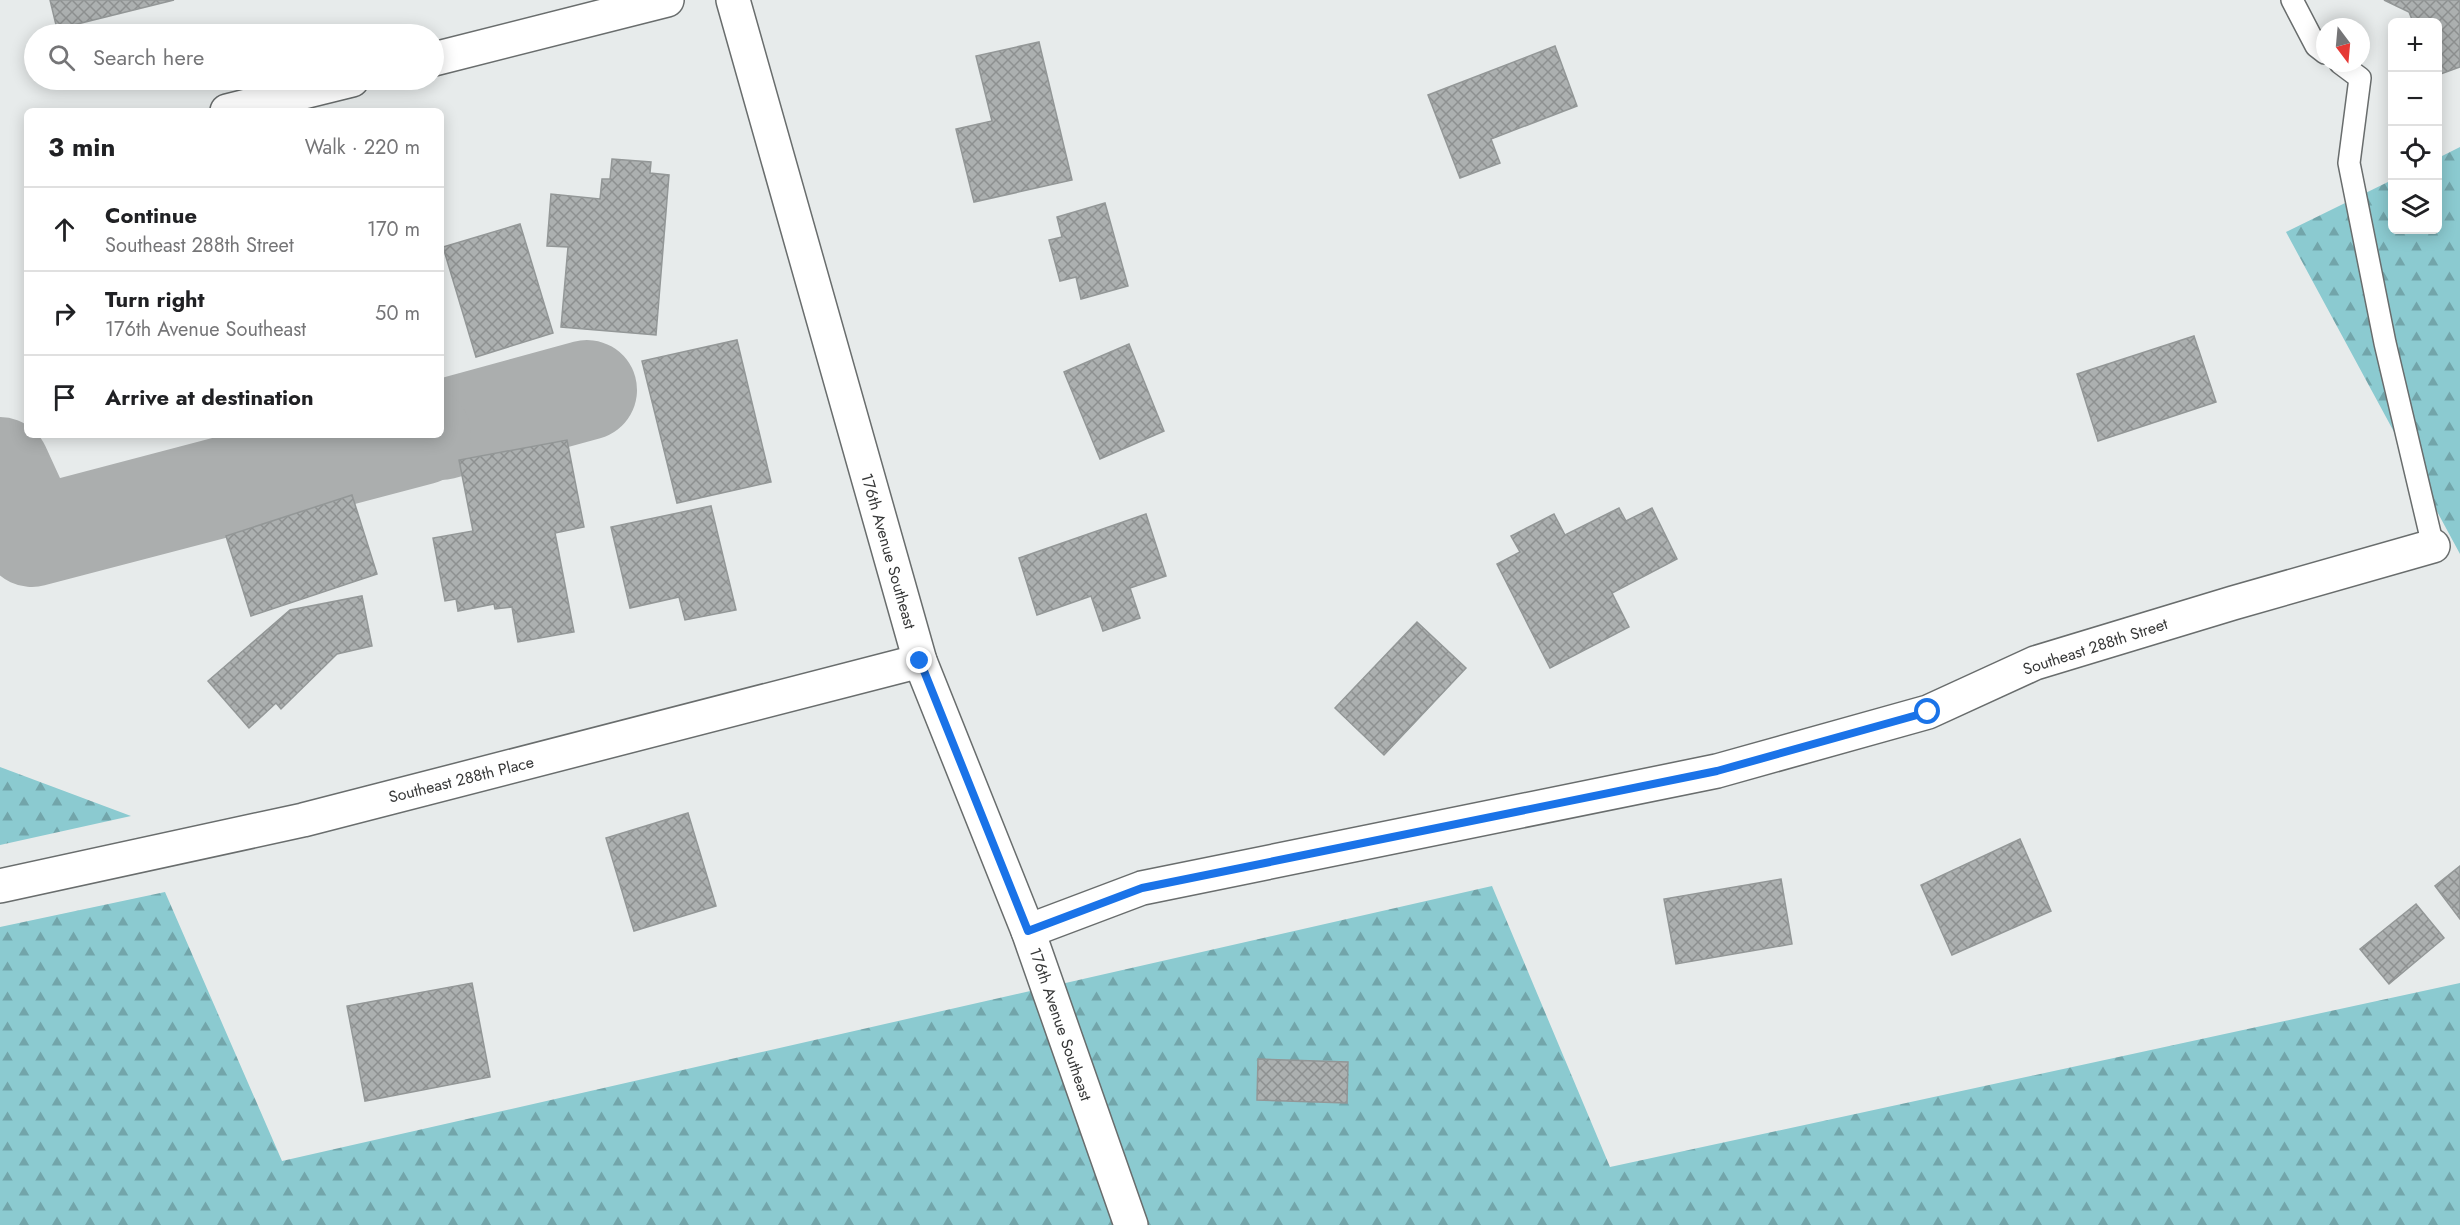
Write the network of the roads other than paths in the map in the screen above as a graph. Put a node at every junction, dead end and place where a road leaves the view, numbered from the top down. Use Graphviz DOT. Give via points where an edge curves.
graph roads {
  1 [pos="667,0"];
  2 [pos="733,0"];
  3 [pos="2292,0"];
  4 [pos="2316,46"];
  5 [pos="444,56"];
  6 [pos="2352,72"];
  7 [pos="312,90"];
  8 [pos="239,108"];
  9 [pos="2433,546"];
  10 [pos="920,661"];
  11 [pos="0,886"];
  12 [pos="1028,931"];
  13 [pos="1131,1225"];
  1 -- 5 [label="street"];
  2 -- 10 [label="street, 176th Avenue Southeast"];
  3 -- 4 [label="lane"];
  6 -- 9 [label="lane" via="2360,78 2349,163 2385,343"];
  7 -- 8 [label="street"];
  9 -- 12 [label="street, Southeast 288th Street" via="2035,663 1928,712 1717,771 1142,888"];
  10 -- 11 [label="street, Southeast 288th Place" via="303,820"];
  10 -- 12 [label="street, 176th Avenue Southeast"];
  12 -- 13 [label="street, 176th Avenue Southeast"];
}
